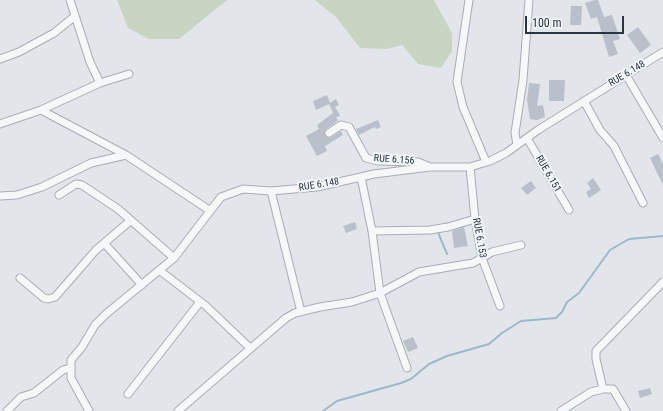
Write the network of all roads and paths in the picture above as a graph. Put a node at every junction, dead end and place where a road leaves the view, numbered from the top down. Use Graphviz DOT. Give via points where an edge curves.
graph roads {
  1 [pos="70,0"];
  2 [pos="469,0"];
  3 [pos="529,0"];
  4 [pos="75,16"];
  5 [pos="663,52"];
  6 [pos="0,59"];
  7 [pos="129,74"];
  8 [pos="626,75"];
  9 [pos="100,83"];
  10 [pos="584,101"];
  11 [pos="41,110"];
  12 [pos="0,124"];
  13 [pos="329,133"];
  14 [pos="527,138"];
  15 [pos="663,138"];
  16 [pos="517,145"];
  17 [pos="126,155"];
  18 [pos="486,162"];
  19 [pos="430,167"];
  20 [pos="470,167"];
  21 [pos="361,177"];
  22 [pos="270,191"];
  23 [pos="59,194"];
  24 [pos="0,196"];
  25 [pos="643,204"];
  26 [pos="209,210"];
  27 [pos="569,210"];
  28 [pos="475,219"];
  29 [pos="130,220"];
  30 [pos="372,231"];
  31 [pos="104,242"];
  32 [pos="521,245"];
  33 [pos="174,258"];
  34 [pos="482,258"];
  35 [pos="159,270"];
  36 [pos="20,278"];
  37 [pos="663,282"];
  38 [pos="142,285"];
  39 [pos="380,293"];
  40 [pos="200,302"];
  41 [pos="500,306"];
  42 [pos="301,312"];
  43 [pos="250,348"];
  44 [pos="70,368"];
  45 [pos="407,368"];
  46 [pos="603,389"];
  47 [pos="128,394"];
  48 [pos="7,411"];
  49 [pos="89,411"];
  50 [pos="178,411"];
  51 [pos="561,411"];
  52 [pos="626,411"];
  1 -- 4 [label="street"];
  2 -- 18 [label="street" via="457,82 463,107"];
  3 -- 16 [label="street" via="523,80 515,133"];
  4 -- 6 [label="street" via="54,33"];
  4 -- 9 [label="street" via="90,62"];
  5 -- 8 [label="street, RUE 6.148"];
  7 -- 9 [label="street"];
  8 -- 10 [label="street, RUE 6.148"];
  8 -- 15 [label="street"];
  9 -- 11 [label="street"];
  10 -- 14 [label="street, RUE 6.148"];
  10 -- 25 [label="street" via="600,130 614,146"];
  11 -- 12 [label="street"];
  11 -- 17 [label="street"];
  13 -- 19 [label="street, RUE 6.156" via="341,125 349,127 366,158 418,162"];
  14 -- 16 [label="street, RUE 6.148"];
  14 -- 27 [label="street, RUE 6.151"];
  16 -- 18 [label="street, RUE 6.148" via="498,158"];
  17 -- 24 [label="street" via="91,163 42,187 17,195"];
  17 -- 26 [label="street"];
  18 -- 20 [label="street, RUE 6.148"];
  19 -- 20 [label="street, RUE 6.148"];
  19 -- 21 [label="street, RUE 6.148"];
  20 -- 28 [label="street, RUE 6.153"];
  21 -- 22 [label="street, RUE 6.148" via="317,187"];
  21 -- 30 [label="street"];
  22 -- 26 [label="street, RUE 6.148" via="249,189 228,194 221,197"];
  22 -- 42 [label="street"];
  23 -- 29 [label="street" via="76,184 82,185"];
  26 -- 33 [label="street, RUE 6.148"];
  28 -- 30 [label="street" via="430,230"];
  28 -- 34 [label="street, RUE 6.153"];
  29 -- 31 [label="street"];
  29 -- 33 [label="street"];
  30 -- 39 [label="street"];
  31 -- 36 [label="street" via="52,298 44,298"];
  31 -- 38 [label="street"];
  32 -- 34 [label="street" via="492,252"];
  33 -- 35 [label="street, RUE 6.148"];
  34 -- 39 [label="street" via="466,264 419,272"];
  34 -- 41 [label="street, RUE 6.153"];
  35 -- 38 [label="street, RUE 6.148"];
  35 -- 40 [label="street"];
  37 -- 46 [label="street" via="596,351"];
  38 -- 44 [label="street, RUE 6.148" via="95,325 71,360"];
  39 -- 42 [label="street" via="352,302"];
  39 -- 45 [label="street"];
  40 -- 43 [label="street"];
  40 -- 47 [label="street"];
  42 -- 43 [label="street" via="286,318"];
  43 -- 50 [label="street"];
  44 -- 48 [label="street" via="63,370 34,393 21,397"];
  44 -- 49 [label="street" via="70,378"];
  46 -- 51 [label="street" via="591,392"];
  46 -- 52 [label="street" via="613,389"];
}
